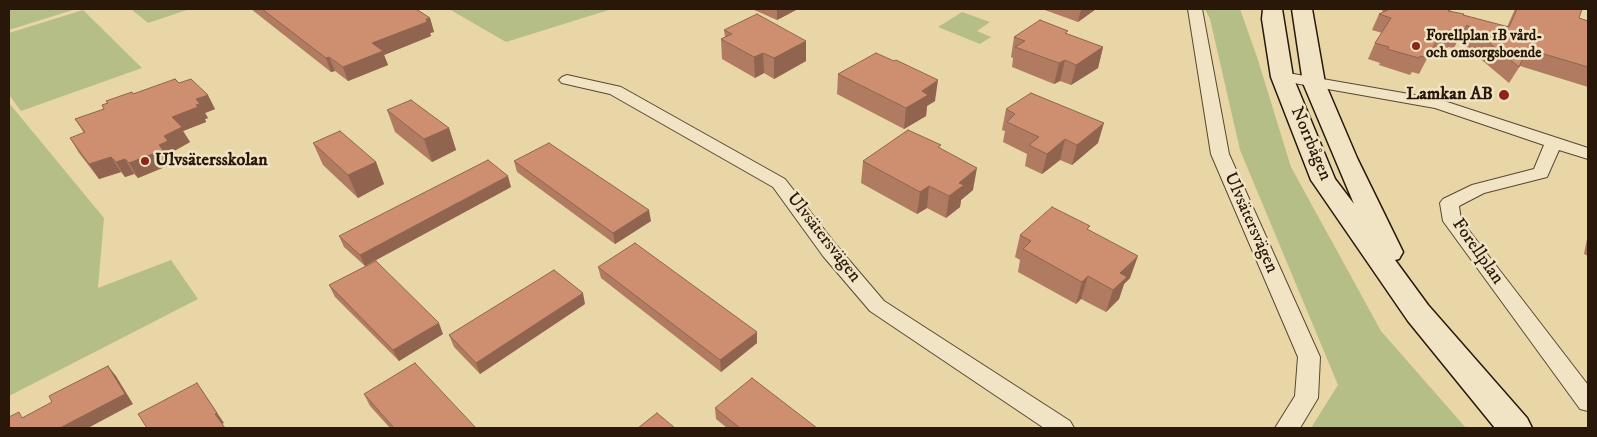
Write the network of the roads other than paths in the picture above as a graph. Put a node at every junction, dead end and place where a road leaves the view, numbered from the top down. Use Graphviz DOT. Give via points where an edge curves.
graph roads {
  1 [pos="1195,9"];
  2 [pos="1272,9"];
  3 [pos="1302,9"];
  4 [pos="1282,78"];
  5 [pos="567,80"];
  6 [pos="1314,83"];
  7 [pos="1553,144"];
  8 [pos="1588,154"];
  9 [pos="1418,313"];
  10 [pos="1588,402"];
  11 [pos="1062,428"];
  12 [pos="1287,428"];
  13 [pos="1514,428"];
  1 -- 12 [label="street, Ulvsätersvägen" via="1220,154 1309,357 1306,398"];
  2 -- 4 [label="street, Norrbågen"];
  3 -- 6 [label="street, Norrbågen"];
  4 -- 6 [label="street"];
  4 -- 9 [label="street, Norrbågen" via="1323,180"];
  5 -- 11 [label="street, Ulvsätersvägen" via="615,90 779,183 877,306"];
  6 -- 7 [label="street" via="1438,104"];
  6 -- 9 [label="street, Norrbågen" via="1345,158"];
  7 -- 8 [label="street"];
  7 -- 10 [label="street, Forellplan" via="1541,173 1478,190 1448,204 1452,221"];
  9 -- 13 [label="street, Norrbågen"];
}
